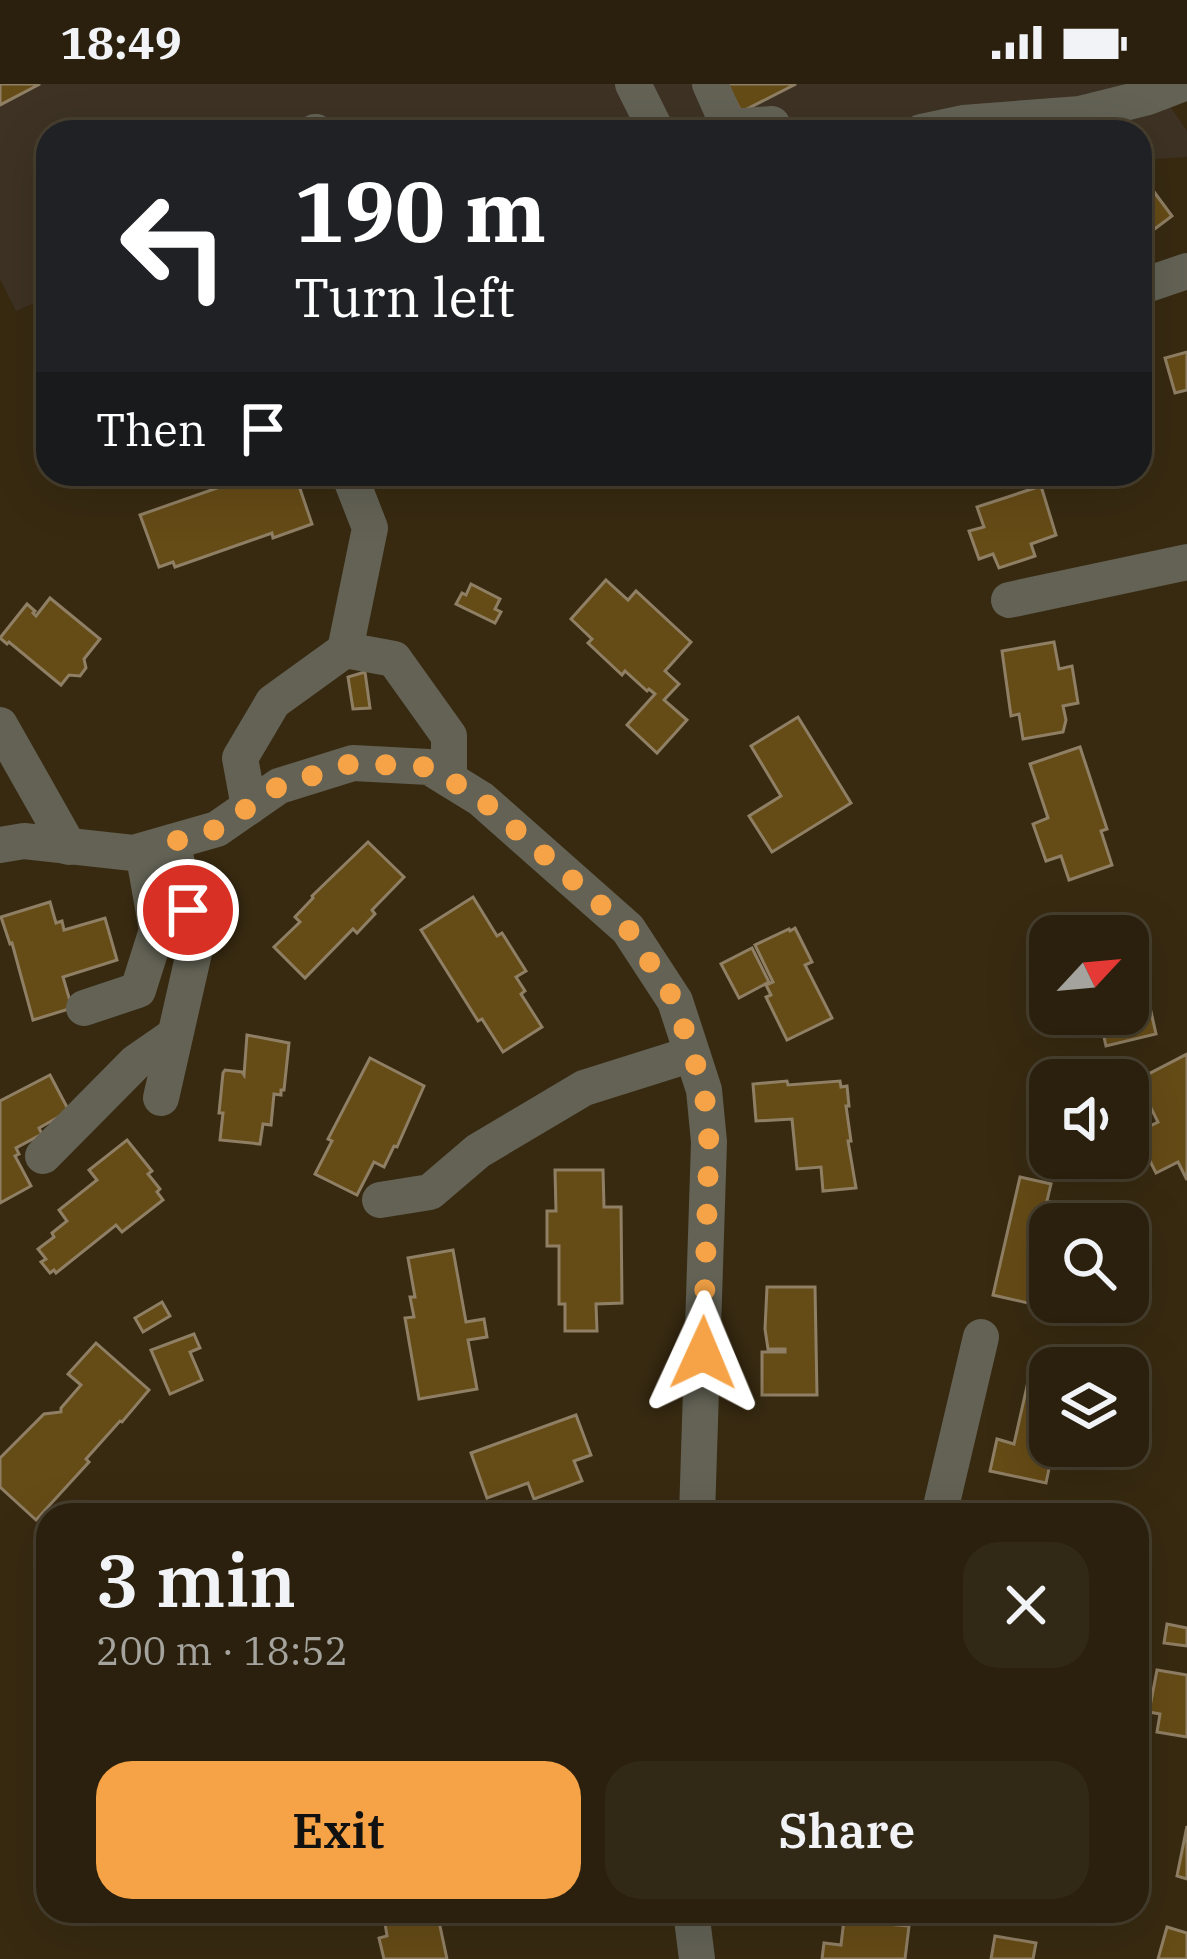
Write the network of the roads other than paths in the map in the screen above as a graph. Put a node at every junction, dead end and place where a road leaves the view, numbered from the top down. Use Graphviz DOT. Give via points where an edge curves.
graph roads {
  1 [pos="633,84"];
  2 [pos="710,84"];
  3 [pos="1182,84"];
  4 [pos="651,120"];
  5 [pos="726,120"];
  6 [pos="1002,120"];
  7 [pos="1187,272"];
  8 [pos="1152,283"];
  9 [pos="354,486"];
  10 [pos="1187,562"];
  11 [pos="1009,600"];
  12 [pos="345,650"];
  13 [pos="0,725"];
  14 [pos="449,779"];
  15 [pos="249,807"];
  16 [pos="0,844"];
  17 [pos="157,846"];
  18 [pos="69,848"];
  19 [pos="84,1008"];
  20 [pos="175,1035"];
  21 [pos="692,1054"];
  22 [pos="161,1098"];
  23 [pos="43,1156"];
  24 [pos="380,1201"];
  25 [pos="981,1337"];
  26 [pos="697,1503"];
  27 [pos="942,1503"];
  28 [pos="693,1923"];
  29 [pos="698,1959"];
  1 -- 4 [label="street"];
  2 -- 5 [label="street"];
  3 -- 6 [label="street" via="1080,114"];
  7 -- 8 [label="street"];
  9 -- 12 [label="street" via="370,528"];
  10 -- 11 [label="street"];
  12 -- 14 [label="street" via="394,658 449,736"];
  12 -- 15 [label="street" via="273,702 240,758"];
  13 -- 18 [label="street"];
  14 -- 15 [label="street" via="429,767 353,763 279,786"];
  14 -- 21 [label="street" via="628,929 675,1001"];
  15 -- 17 [label="street" via="217,829"];
  16 -- 18 [label="street"];
  17 -- 18 [label="street" via="133,854"];
  17 -- 19 [label="street" via="157,930 138,990"];
  17 -- 20 [label="street" via="196,944"];
  20 -- 22 [label="street"];
  20 -- 23 [label="street" via="136,1062"];
  21 -- 24 [label="street" via="584,1088 478,1151 430,1192"];
  21 -- 26 [label="street" via="709,1142"];
  25 -- 27 [label="street"];
  28 -- 29 [label="street"];
}
